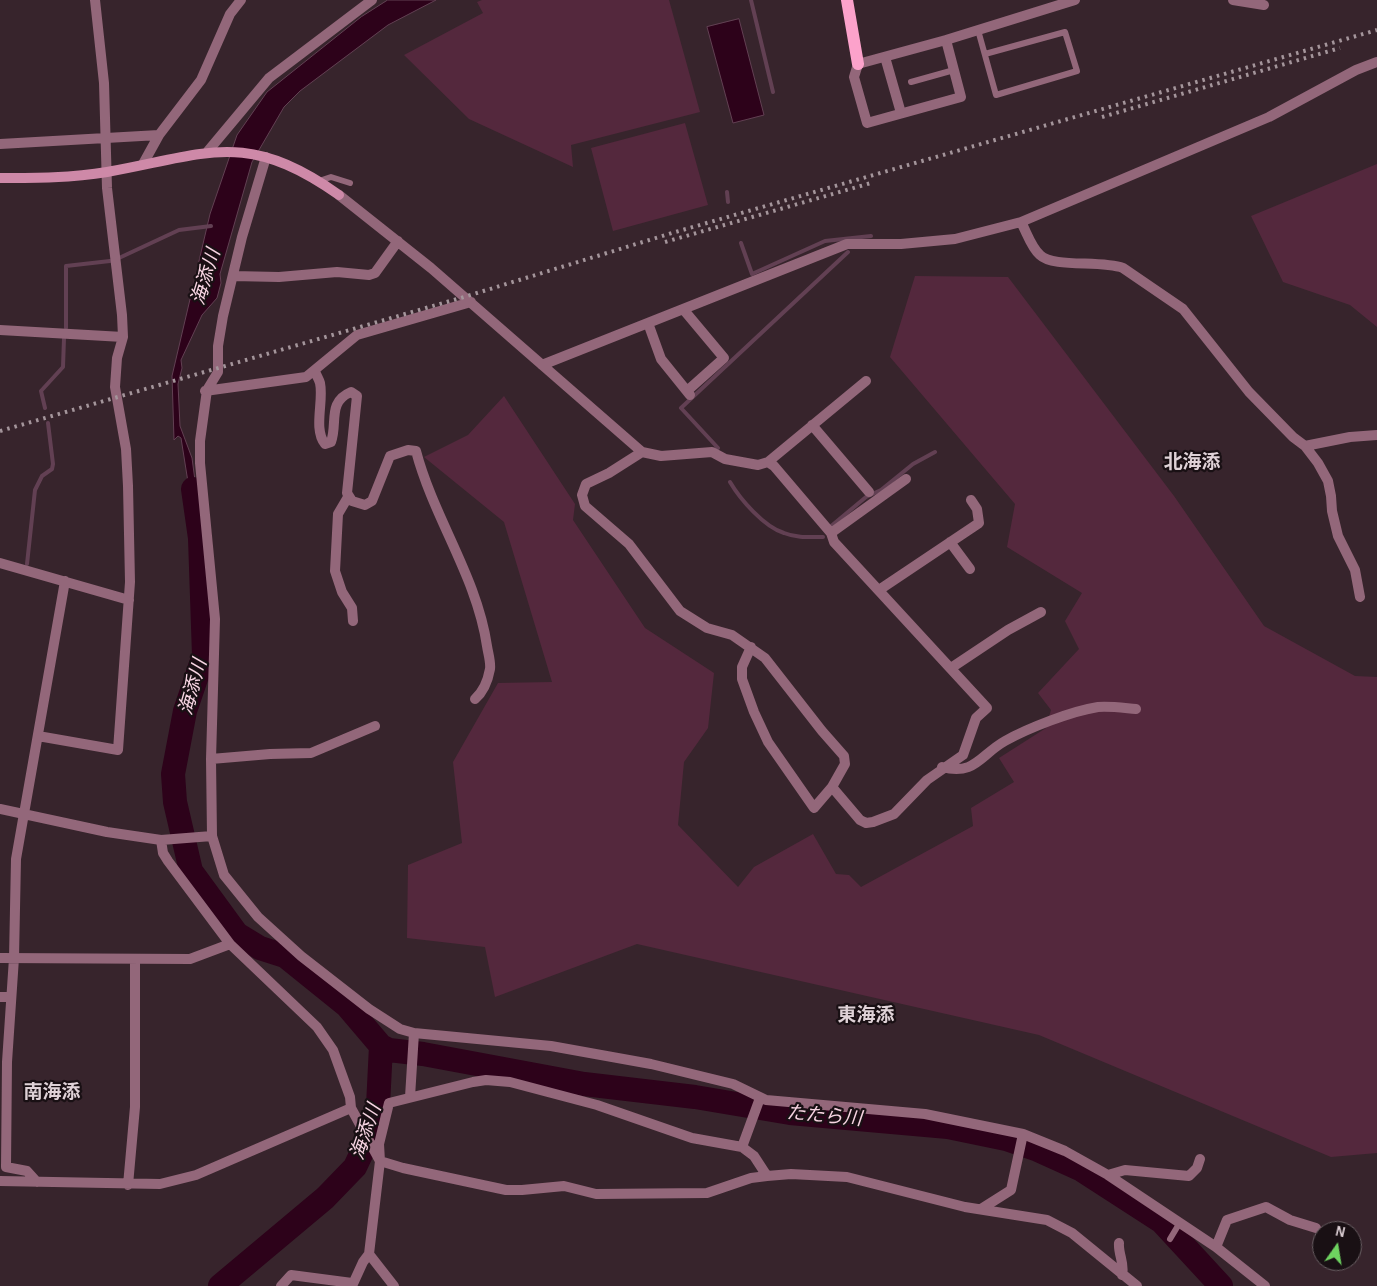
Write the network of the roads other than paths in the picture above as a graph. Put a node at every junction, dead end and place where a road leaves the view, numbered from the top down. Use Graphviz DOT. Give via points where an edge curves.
graph roads {
  1 [pos="95,0"];
  2 [pos="241,0"];
  3 [pos="372,0"];
  4 [pos="847,0"];
  5 [pos="1075,0"];
  6 [pos="1233,0"];
  7 [pos="1047,5"];
  8 [pos="1264,5"];
  9 [pos="978,30"];
  10 [pos="946,40"];
  11 [pos="985,54"];
  12 [pos="885,57"];
  13 [pos="1377,62"];
  14 [pos="858,64"];
  15 [pos="954,70"];
  16 [pos="911,82"];
  17 [pos="901,113"];
  18 [pos="159,135"];
  19 [pos="105,138"];
  20 [pos="0,144"];
  21 [pos="208,151"];
  22 [pos="264,156"];
  23 [pos="143,164"];
  24 [pos="106,172"];
  25 [pos="0,178"];
  26 [pos="319,181"];
  27 [pos="350,183"];
  28 [pos="1021,222"];
  29 [pos="398,241"];
  30 [pos="233,276"];
  31 [pos="470,302"];
  32 [pos="683,309"];
  33 [pos="648,323"];
  34 [pos="0,330"];
  35 [pos="123,337"];
  36 [pos="542,365"];
  37 [pos="315,372"];
  38 [pos="866,381"];
  39 [pos="204,391"];
  40 [pos="812,426"];
  41 [pos="1377,436"];
  42 [pos="1305,446"];
  43 [pos="642,452"];
  44 [pos="768,462"];
  45 [pos="906,478"];
  46 [pos="869,492"];
  47 [pos="348,497"];
  48 [pos="971,500"];
  49 [pos="831,533"];
  50 [pos="950,542"];
  51 [pos="0,563"];
  52 [pos="970,569"];
  53 [pos="65,581"];
  54 [pos="878,590"];
  55 [pos="1360,597"];
  56 [pos="129,600"];
  57 [pos="1041,612"];
  58 [pos="353,621"];
  59 [pos="751,647"];
  60 [pos="951,668"];
  61 [pos="475,699"];
  62 [pos="1136,709"];
  63 [pos="375,726"];
  64 [pos="38,736"];
  65 [pos="211,759"];
  66 [pos="942,767"];
  67 [pos="832,787"];
  68 [pos="0,809"];
  69 [pos="24,815"];
  70 [pos="208,836"];
  71 [pos="166,840"];
  72 [pos="230,944"];
  73 [pos="0,958"];
  74 [pos="14,958"];
  75 [pos="135,960"];
  76 [pos="0,997"];
  77 [pos="11,997"];
  78 [pos="414,1036"];
  79 [pos="410,1097"];
  80 [pos="759,1100"];
  81 [pos="351,1108"];
  82 [pos="1023,1135"];
  83 [pos="742,1147"];
  84 [pos="1200,1160"];
  85 [pos="380,1161"];
  86 [pos="1108,1175"];
  87 [pos="767,1176"];
  88 [pos="0,1181"];
  89 [pos="37,1182"];
  90 [pos="128,1185"];
  91 [pos="981,1209"];
  92 [pos="1178,1226"];
  93 [pos="1312,1227"];
  94 [pos="1170,1238"];
  95 [pos="1119,1243"];
  96 [pos="1216,1247"];
  97 [pos="369,1254"];
  98 [pos="1122,1275"];
  99 [pos="352,1285"];
  100 [pos="281,1286"];
  101 [pos="394,1286"];
  102 [pos="1137,1286"];
  103 [pos="1265,1286"];
  1 -- 19 [label="street" via="104,74"];
  2 -- 18 [label="street" via="230,14 201,80"];
  3 -- 21 [label="street" via="269,78"];
  4 -- 14 [label="main road"];
  5 -- 7 [label="street"];
  6 -- 8 [label="street"];
  7 -- 9 [label="street"];
  9 -- 10 [label="street"];
  9 -- 11 [label="lane"];
  10 -- 12 [label="street"];
  10 -- 15 [label="street"];
  11 -- 11 [label="lane" via="996,94 1077,72 1066,32"];
  12 -- 14 [label="street"];
  12 -- 17 [label="street"];
  13 -- 28 [label="street" via="1356,70 1269,118"];
  14 -- 17 [label="street" via="854,77 867,123"];
  15 -- 16 [label="lane"];
  15 -- 17 [label="street" via="961,97"];
  18 -- 19 [label="street"];
  18 -- 23 [label="street"];
  19 -- 20 [label="street"];
  19 -- 24 [label="street"];
  21 -- 22 [label="street"];
  21 -- 23 [label="street"];
  22 -- 26 [label="street"];
  22 -- 30 [label="street"];
  23 -- 24 [label="street"];
  24 -- 25 [label="street"];
  24 -- 35 [label="street"];
  26 -- 27 [label="lane" via="331,177"];
  26 -- 29 [label="street"];
  28 -- 32 [label="street" via="955,239 847,244"];
  28 -- 42 [label="street" via="1043,258 1057,263 1112,264 1172,300 1183,309 1249,392"];
  29 -- 30 [label="street" via="375,273 369,275 337,272 279,277"];
  29 -- 31 [label="street"];
  30 -- 39 [label="street" via="218,346 218,372"];
  31 -- 36 [label="street"];
  31 -- 37 [label="street" via="357,335"];
  32 -- 33 [label="street"];
  32 -- 33 [label="street" via="724,358 688,393 661,359"];
  33 -- 36 [label="street"];
  34 -- 35 [label="street"];
  35 -- 56 [label="street" via="117,358 115,387 126,449"];
  36 -- 43 [label="street"];
  37 -- 39 [label="street" via="306,377"];
  37 -- 47 [label="street" via="320,384 320,421 326,444 332,439 333,412 339,399 351,392 358,396"];
  38 -- 40 [label="street"];
  39 -- 65 [label="street" via="200,463 215,619"];
  40 -- 44 [label="street"];
  40 -- 46 [label="street"];
  41 -- 42 [label="street" via="1350,437"];
  42 -- 55 [label="street" via="1328,481 1338,536 1355,570"];
  43 -- 44 [label="street" via="661,456 712,452 725,459 758,465"];
  43 -- 59 [label="street" via="586,484 582,495 585,506 629,544 680,611 707,628 732,635"];
  44 -- 49 [label="street"];
  45 -- 49 [label="street"];
  47 -- 58 [label="street" via="338,514 335,571 352,608"];
  47 -- 61 [label="street" via="365,504 372,501 390,456 416,451 432,498 470,581 484,628 490,668 482,693"];
  48 -- 50 [label="street" via="977,509 978,523"];
  49 -- 54 [label="street" via="834,542"];
  50 -- 52 [label="street"];
  50 -- 54 [label="street"];
  51 -- 53 [label="street"];
  53 -- 56 [label="street"];
  53 -- 64 [label="street"];
  54 -- 60 [label="street"];
  56 -- 64 [label="street" via="118,750"];
  57 -- 60 [label="street"];
  59 -- 67 [label="street" via="765,658 844,756 845,764"];
  59 -- 67 [label="street" via="742,667 742,679 768,742 814,808"];
  60 -- 66 [label="street" via="988,708 976,718 962,755"];
  62 -- 66 [label="street" via="1099,707 1077,712 1004,742 968,768"];
  63 -- 65 [label="street" via="311,753"];
  64 -- 69 [label="street"];
  65 -- 70 [label="street"];
  66 -- 67 [label="street" via="894,814 873,822 860,820"];
  68 -- 69 [label="street"];
  69 -- 71 [label="street"];
  69 -- 74 [label="street" via="16,858"];
  70 -- 71 [label="street"];
  70 -- 78 [label="street" via="224,875 258,917 301,956 369,1009"];
  71 -- 72 [label="street" via="163,852 168,861"];
  72 -- 75 [label="street" via="190,960"];
  72 -- 81 [label="street" via="317,1027 334,1050"];
  73 -- 74 [label="street"];
  74 -- 75 [label="street"];
  74 -- 77 [label="street"];
  75 -- 90 [label="street" via="135,1107"];
  76 -- 77 [label="street"];
  77 -- 89 [label="street" via="6,1167 27,1171"];
  78 -- 79 [label="street"];
  78 -- 80 [label="street" via="551,1046 621,1058 733,1084"];
  79 -- 83 [label="street" via="486,1080 510,1082 588,1102 692,1138"];
  79 -- 85 [label="street" via="389,1103 379,1144"];
  80 -- 82 [label="street" via="926,1114"];
  80 -- 83 [label="street"];
  81 -- 85 [label="street"];
  81 -- 90 [label="street" via="196,1175 160,1184"];
  82 -- 86 [label="street" via="1060,1148"];
  82 -- 91 [label="street" via="1011,1190"];
  83 -- 87 [label="street" via="754,1156"];
  84 -- 86 [label="street" via="1189,1176 1125,1170"];
  85 -- 87 [label="street" via="506,1190 564,1186 596,1194 707,1193"];
  85 -- 97 [label="street"];
  86 -- 92 [label="street"];
  87 -- 91 [label="street" via="847,1177"];
  88 -- 89 [label="street"];
  89 -- 90 [label="street"];
  91 -- 98 [label="street" via="1030,1216 1058,1225"];
  92 -- 94 [label="lane"];
  92 -- 96 [label="street"];
  93 -- 96 [label="street" via="1266,1207 1227,1220"];
  95 -- 98 [label="street"];
  96 -- 103 [label="street"];
  97 -- 99 [label="street"];
  97 -- 101 [label="street"];
  98 -- 102 [label="street"];
  99 -- 100 [label="street" via="291,1275"];
}
